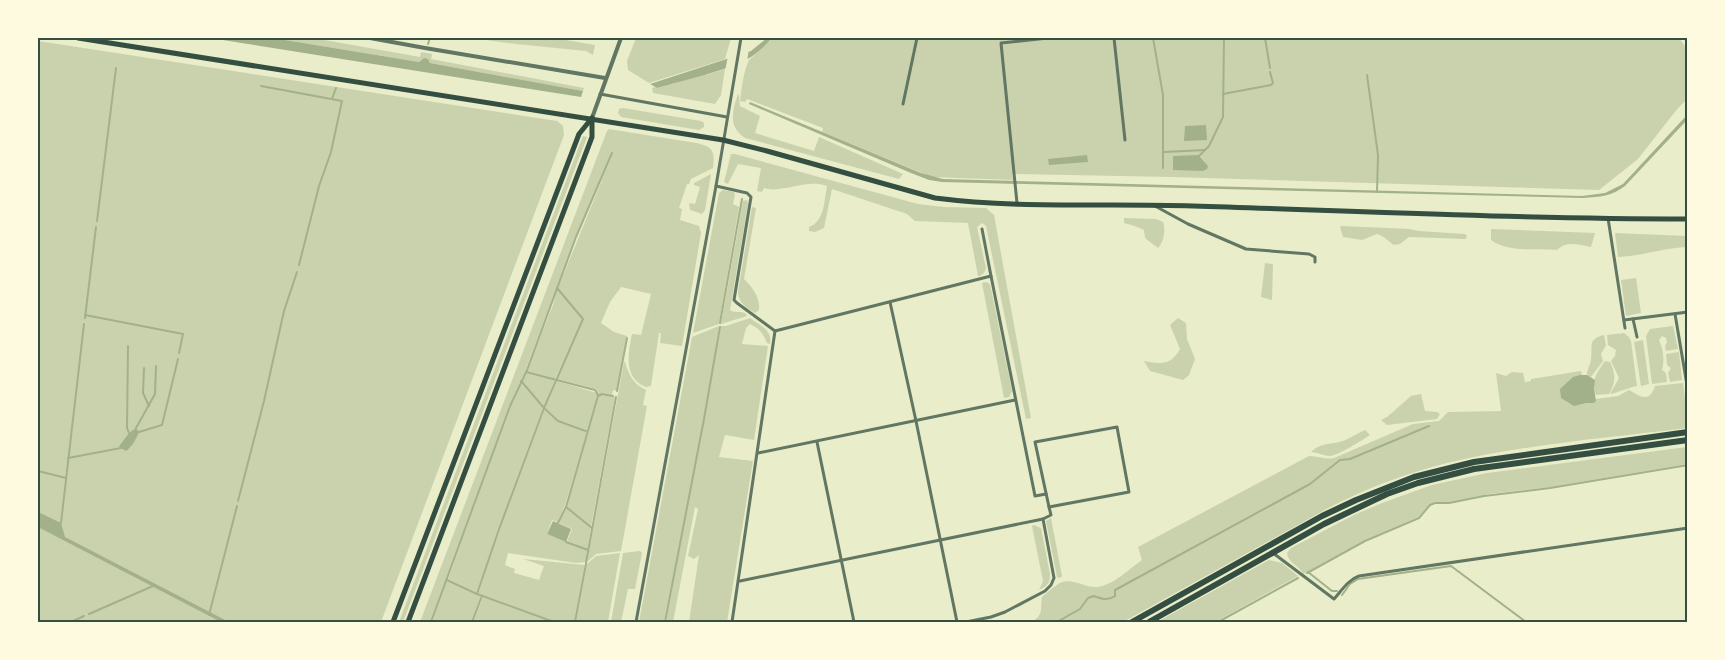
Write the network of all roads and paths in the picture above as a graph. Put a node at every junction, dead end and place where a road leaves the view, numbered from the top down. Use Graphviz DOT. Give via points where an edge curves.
graph roads {
  1 [pos="78,38"];
  2 [pos="369,38"];
  3 [pos="621,38"];
  4 [pos="740,38"];
  5 [pos="916,38"];
  6 [pos="1048,38"];
  7 [pos="1114,38"];
  8 [pos="605,78"];
  9 [pos="600,94"];
  10 [pos="903,104"];
  11 [pos="727,117"];
  12 [pos="592,118"];
  13 [pos="723,140"];
  14 [pos="1125,140"];
  15 [pos="716,186"];
  16 [pos="1017,204"];
  17 [pos="1154,205"];
  18 [pos="1608,218"];
  19 [pos="1688,219"];
  20 [pos="982,229"];
  21 [pos="1316,262"];
  22 [pos="992,276"];
  23 [pos="890,302"];
  24 [pos="1688,312"];
  25 [pos="1676,314"];
  26 [pos="1633,319"];
  27 [pos="1624,320"];
  28 [pos="1625,328"];
  29 [pos="775,331"];
  30 [pos="1637,337"];
  31 [pos="1688,391"];
  32 [pos="1015,400"];
  33 [pos="916,421"];
  34 [pos="1688,432"];
  35 [pos="1688,440"];
  36 [pos="817,442"];
  37 [pos="758,453"];
  38 [pos="1046,494"];
  39 [pos="1049,507"];
  40 [pos="1043,519"];
  41 [pos="1688,528"];
  42 [pos="940,540"];
  43 [pos="1274,553"];
  44 [pos="843,561"];
  45 [pos="740,581"];
  46 [pos="393,622"];
  47 [pos="408,622"];
  48 [pos="636,622"];
  49 [pos="732,622"];
  50 [pos="854,622"];
  51 [pos="957,622"];
  52 [pos="966,622"];
  53 [pos="1132,622"];
  54 [pos="1149,622"];
  1 -- 12 [label="main road"];
  2 -- 8 [label="street"];
  3 -- 8 [label="street"];
  4 -- 11 [label="street"];
  5 -- 10 [label="street"];
  6 -- 16 [label="street" via="1001,44"];
  7 -- 14 [label="street"];
  8 -- 9 [label="street"];
  9 -- 11 [label="street"];
  9 -- 12 [label="street"];
  11 -- 13 [label="street"];
  12 -- 13 [label="main road"];
  12 -- 46 [label="main road" via="575,144"];
  12 -- 47 [label="main road" via="592,137"];
  13 -- 15 [label="street"];
  13 -- 16 [label="main road" via="935,198"];
  15 -- 29 [label="street" via="751,197 734,300"];
  15 -- 48 [label="street"];
  16 -- 17 [label="main road"];
  17 -- 18 [label="main road"];
  17 -- 21 [label="street" via="1246,249 1309,254"];
  18 -- 19 [label="main road"];
  18 -- 27 [label="street"];
  20 -- 22 [label="street"];
  22 -- 23 [label="street"];
  22 -- 32 [label="street"];
  23 -- 29 [label="street"];
  23 -- 33 [label="street"];
  24 -- 25 [label="street"];
  25 -- 26 [label="street"];
  25 -- 31 [label="street"];
  26 -- 27 [label="street"];
  26 -- 30 [label="street"];
  27 -- 28 [label="street"];
  29 -- 37 [label="street"];
  32 -- 33 [label="street"];
  32 -- 38 [label="street" via="1035,496"];
  33 -- 36 [label="street"];
  33 -- 42 [label="street"];
  34 -- 53 [label="highway" via="1474,462 1414,477 1322,516"];
  35 -- 43 [label="highway" via="1485,467 1418,483 1346,514"];
  36 -- 37 [label="street"];
  36 -- 44 [label="street"];
  37 -- 45 [label="street"];
  38 -- 39 [label="street"];
  38 -- 39 [label="street" via="1035,442 1117,427 1129,492"];
  39 -- 40 [label="street" via="1051,514"];
  40 -- 42 [label="street"];
  40 -- 52 [label="street" via="1054,578 1051,585 1005,612"];
  41 -- 43 [label="street" via="1359,576 1334,599"];
  42 -- 44 [label="street"];
  42 -- 51 [label="street"];
  43 -- 54 [label="highway"];
  44 -- 45 [label="street"];
  44 -- 50 [label="street"];
  45 -- 49 [label="street"];
}
